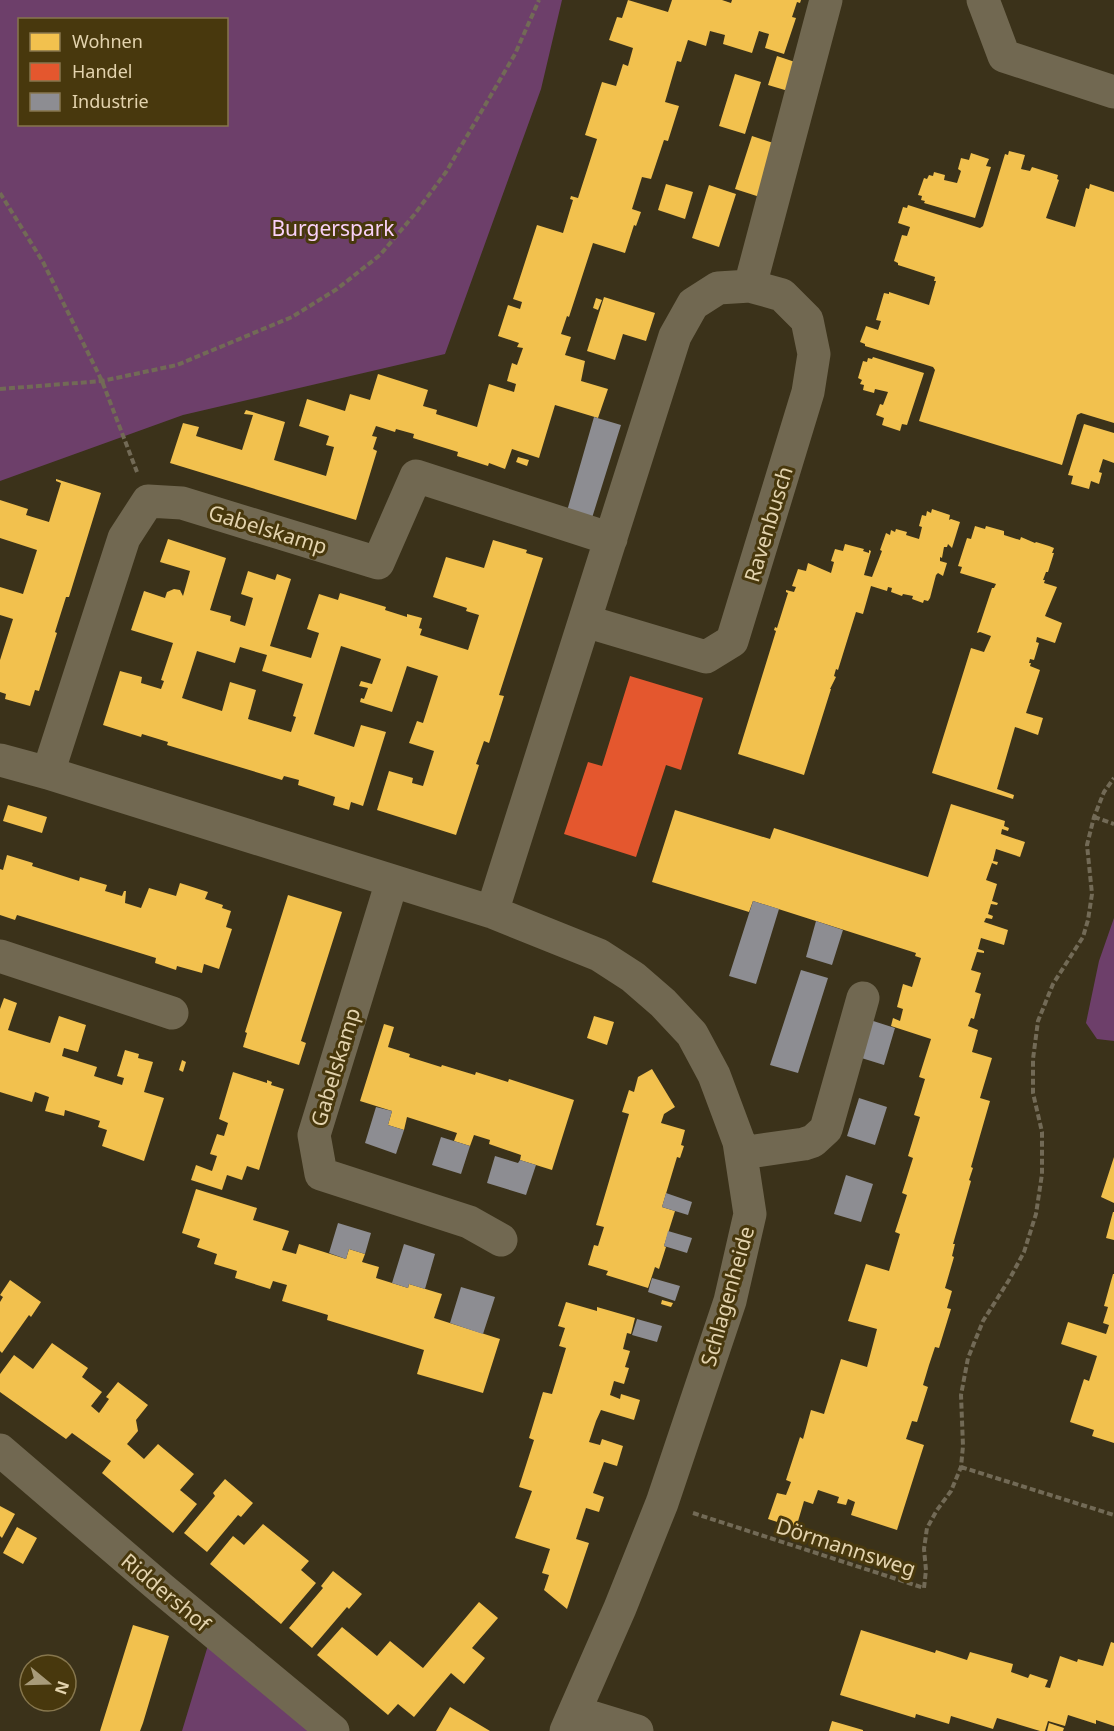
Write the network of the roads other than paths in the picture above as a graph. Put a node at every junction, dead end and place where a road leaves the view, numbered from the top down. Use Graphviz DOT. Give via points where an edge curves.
graph roads {
  1 [pos="826,0"];
  2 [pos="983,0"];
  3 [pos="1114,92"];
  4 [pos="750,286"];
  5 [pos="610,539"];
  6 [pos="585,621"];
  7 [pos="0,760"];
  8 [pos="48,773"];
  9 [pos="392,881"];
  10 [pos="492,912"];
  11 [pos="0,956"];
  12 [pos="863,998"];
  13 [pos="172,1013"];
  14 [pos="741,1154"];
  15 [pos="501,1240"];
  16 [pos="0,1450"];
  17 [pos="571,1721"];
  18 [pos="333,1731"];
  19 [pos="637,1731"];
  1 -- 4 [label="street"];
  2 -- 3 [label="street" via="1004,56"];
  4 -- 5 [label="street, Ravenbusch" via="718,288 693,304 675,336"];
  4 -- 6 [label="street, Ravenbusch" via="782,295 807,320 814,354 808,392 732,641 706,657"];
  5 -- 6 [label="street, Ravenbusch"];
  5 -- 8 [label="street, Gabelskamp" via="416,476 378,563 182,503 148,501 124,538"];
  6 -- 10 [label="street, Ravenbusch"];
  7 -- 8 [label="street"];
  8 -- 9 [label="street"];
  9 -- 10 [label="street"];
  9 -- 15 [label="street, Gabelskamp" via="314,1135 321,1174 470,1222"];
  10 -- 14 [label="street, Schlagenheide" via="599,954 663,1003 692,1034 714,1075"];
  11 -- 13 [label="street"];
  12 -- 14 [label="street" via="826,1129 804,1144"];
  14 -- 17 [label="street, Schlagenheide" via="750,1214 730,1301 662,1503"];
  16 -- 18 [label="street, Riddershof"];
  17 -- 19 [label="street, Schlagenheide"];
}
